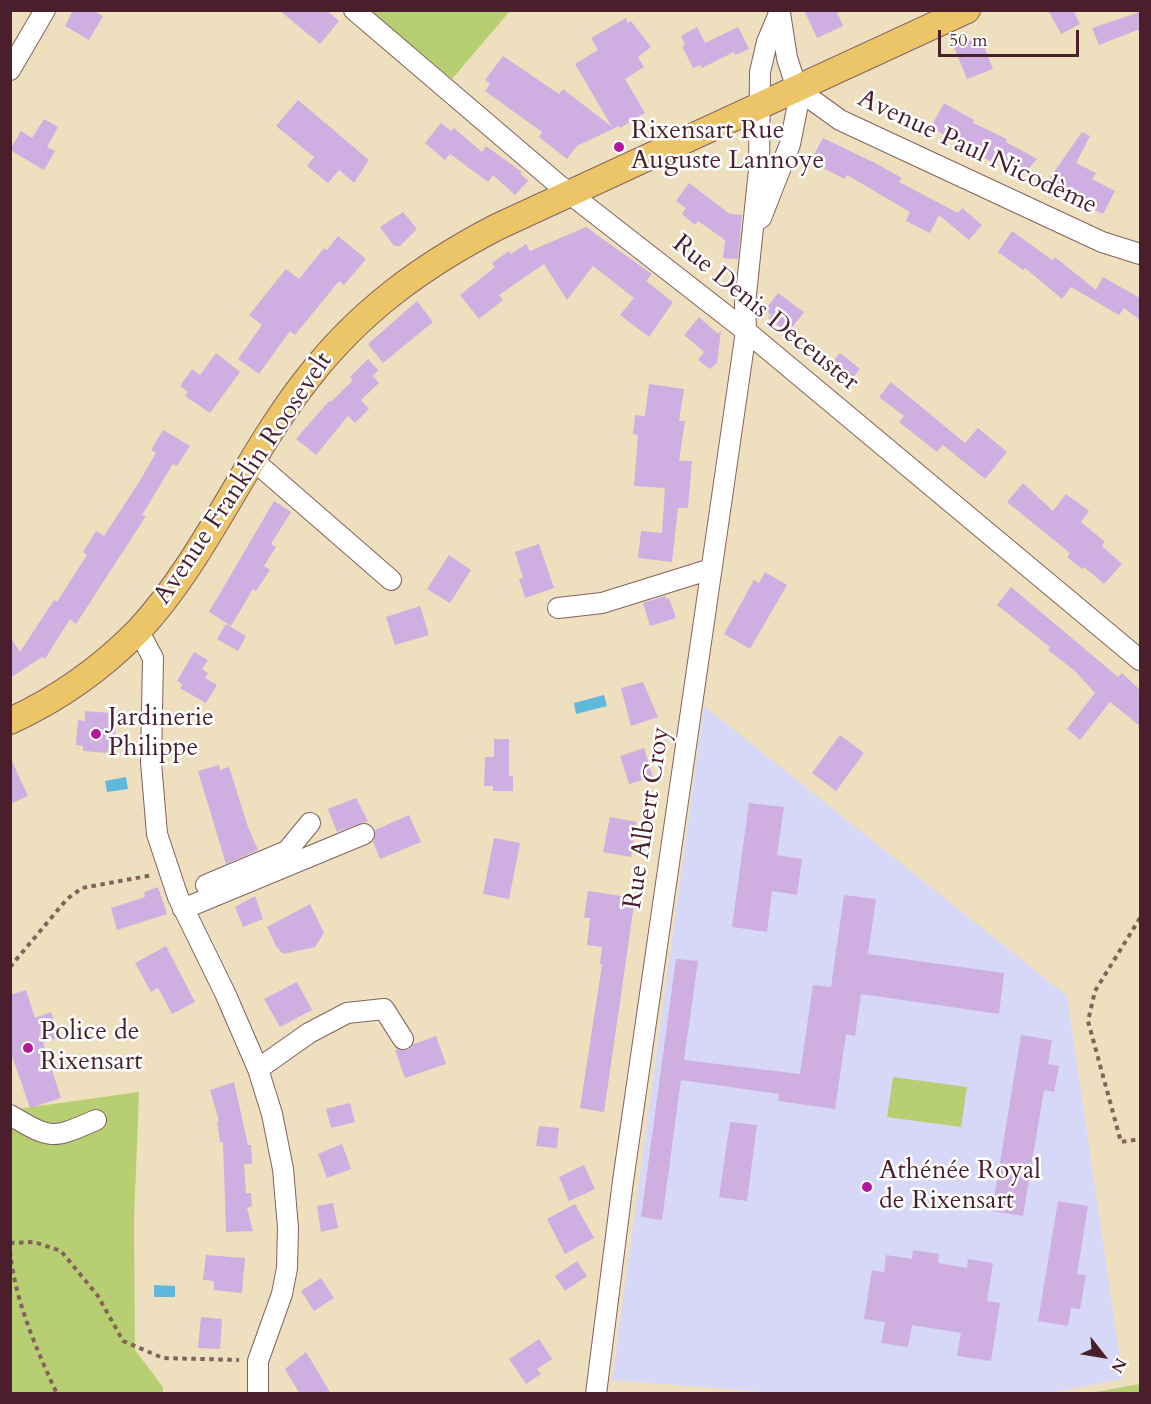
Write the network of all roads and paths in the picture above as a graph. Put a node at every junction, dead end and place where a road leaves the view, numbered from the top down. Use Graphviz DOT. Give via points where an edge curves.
graph roads {
  1 [pos="45,10"];
  2 [pos="354,10"];
  3 [pos="967,10"];
  4 [pos="780,11"];
  5 [pos="10,70"];
  6 [pos="797,89"];
  7 [pos="759,107"];
  8 [pos="570,193"];
  9 [pos="752,250"];
  10 [pos="1140,254"];
  11 [pos="746,331"];
  12 [pos="253,460"];
  13 [pos="711,569"];
  14 [pos="391,580"];
  15 [pos="558,609"];
  16 [pos="138,630"];
  17 [pos="1140,660"];
  18 [pos="10,721"];
  19 [pos="310,823"];
  20 [pos="364,834"];
  21 [pos="170,872"];
  22 [pos="181,903"];
  23 [pos="1140,918"];
  24 [pos="10,967"];
  25 [pos="403,1039"];
  26 [pos="258,1069"];
  27 [pos="10,1115"];
  28 [pos="96,1120"];
  29 [pos="1140,1139"];
  30 [pos="10,1243"];
  31 [pos="10,1251"];
  32 [pos="258,1361"];
  33 [pos="57,1394"];
  34 [pos="258,1394"];
  35 [pos="596,1394"];
  1 -- 5 [label="street"];
  2 -- 8 [label="street, Rue Denis Deceuster"];
  3 -- 6 [label="main road, Avenue Franklin Roosevelt"];
  4 -- 6 [label="street" via="787,58"];
  4 -- 7 [label="street, Rue Albert Croy" via="760,72"];
  6 -- 7 [label="main road, Avenue Franklin Roosevelt"];
  6 -- 9 [label="street, Rue Albert Croy" via="790,144"];
  6 -- 10 [label="street, Avenue Paul Nicodème" via="840,120 1102,242"];
  7 -- 8 [label="main road, Avenue Franklin Roosevelt"];
  7 -- 9 [label="street, Rue Albert Croy" via="759,170"];
  8 -- 11 [label="street, Rue Denis Deceuster"];
  8 -- 12 [label="main road, Avenue Franklin Roosevelt" via="458,247 408,278 333,347"];
  9 -- 11 [label="street, Rue Albert Croy"];
  11 -- 13 [label="street, Rue Albert Croy"];
  11 -- 17 [label="street, Rue Denis Deceuster"];
  12 -- 14 [label="street"];
  12 -- 16 [label="main road, Avenue Franklin Roosevelt" via="183,571"];
  13 -- 15 [label="street" via="602,603"];
  13 -- 35 [label="street, Rue Albert Croy"];
  16 -- 18 [label="main road, Avenue Franklin Roosevelt" via="91,674"];
  16 -- 21 [label="street" via="153,658 153,801 157,834"];
  19 -- 22 [label="street" via="286,850"];
  20 -- 22 [label="street"];
  21 -- 22 [label="street"];
  21 -- 24 [label="path" via="82,888 67,899"];
  22 -- 26 [label="street"];
  23 -- 29 [label="path" via="1095,991 1088,1021 1120,1142"];
  25 -- 26 [label="street" via="384,1009 346,1013"];
  26 -- 32 [label="street" via="278,1136 288,1228 282,1294"];
  27 -- 28 [label="street" via="44,1135 62,1135"];
  30 -- 32 [label="path" via="34,1242 61,1251 98,1296 123,1341 163,1358"];
  31 -- 33 [label="path" via="13,1277 34,1342"];
  32 -- 34 [label="street"];
}
